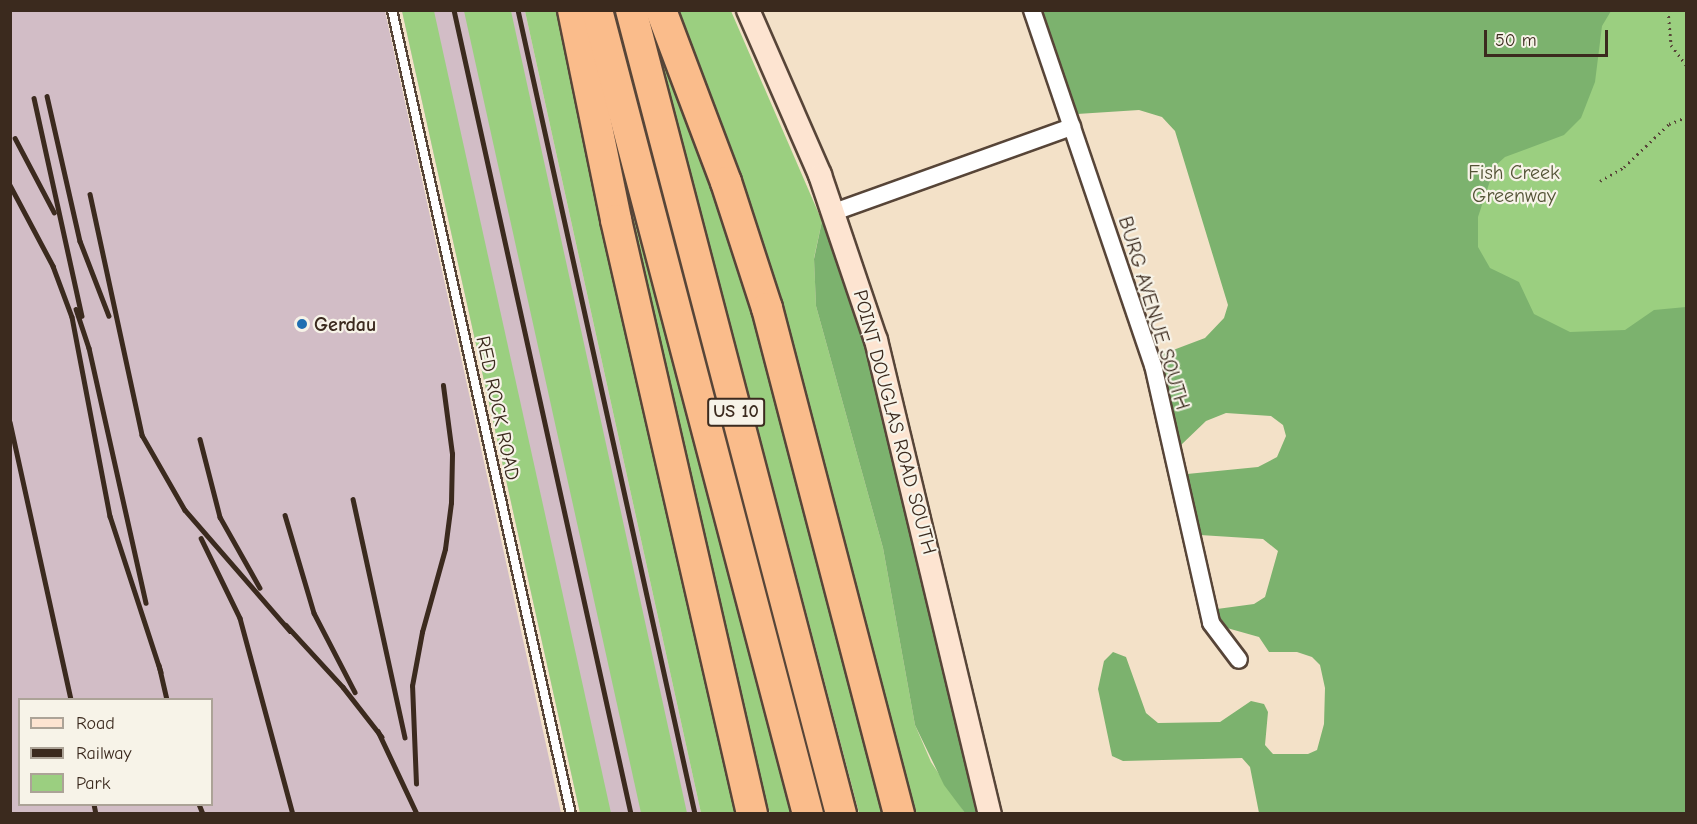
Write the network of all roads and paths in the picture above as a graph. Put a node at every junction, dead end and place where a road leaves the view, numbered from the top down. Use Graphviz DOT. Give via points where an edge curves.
graph roads {
  1 [pos="392,10"];
  2 [pos="573,10"];
  3 [pos="597,10"];
  4 [pos="631,10"];
  5 [pos="661,10"];
  6 [pos="747,10"];
  7 [pos="1032,10"];
  8 [pos="1668,10"];
  9 [pos="1686,65"];
  10 [pos="1686,117"];
  11 [pos="1072,127"];
  12 [pos="1600,181"];
  13 [pos="834,212"];
  14 [pos="1239,660"];
  15 [pos="571,813"];
  16 [pos="752,813"];
  17 [pos="808,813"];
  18 [pos="842,813"];
  19 [pos="899,813"];
  20 [pos="990,813"];
  1 -- 15 [label="lane, RED ROCK ROAD"];
  2 -- 16 [label="highway" via="614,209"];
  3 -- 17 [label="highway, US 10"];
  4 -- 18 [label="highway, US 10"];
  5 -- 19 [label="highway" via="726,182 768,308"];
  6 -- 13 [label="street, POINT DOUGLAS ROAD SOUTH"];
  7 -- 11 [label="street, BURG AVENUE SOUTH"];
  8 -- 9 [label="path" via="1671,45"];
  10 -- 12 [label="path" via="1669,124 1624,167"];
  11 -- 13 [label="street"];
  11 -- 14 [label="street, BURG AVENUE SOUTH" via="1153,365 1211,623"];
  13 -- 20 [label="street, POINT DOUGLAS ROAD SOUTH" via="887,376"];
}
